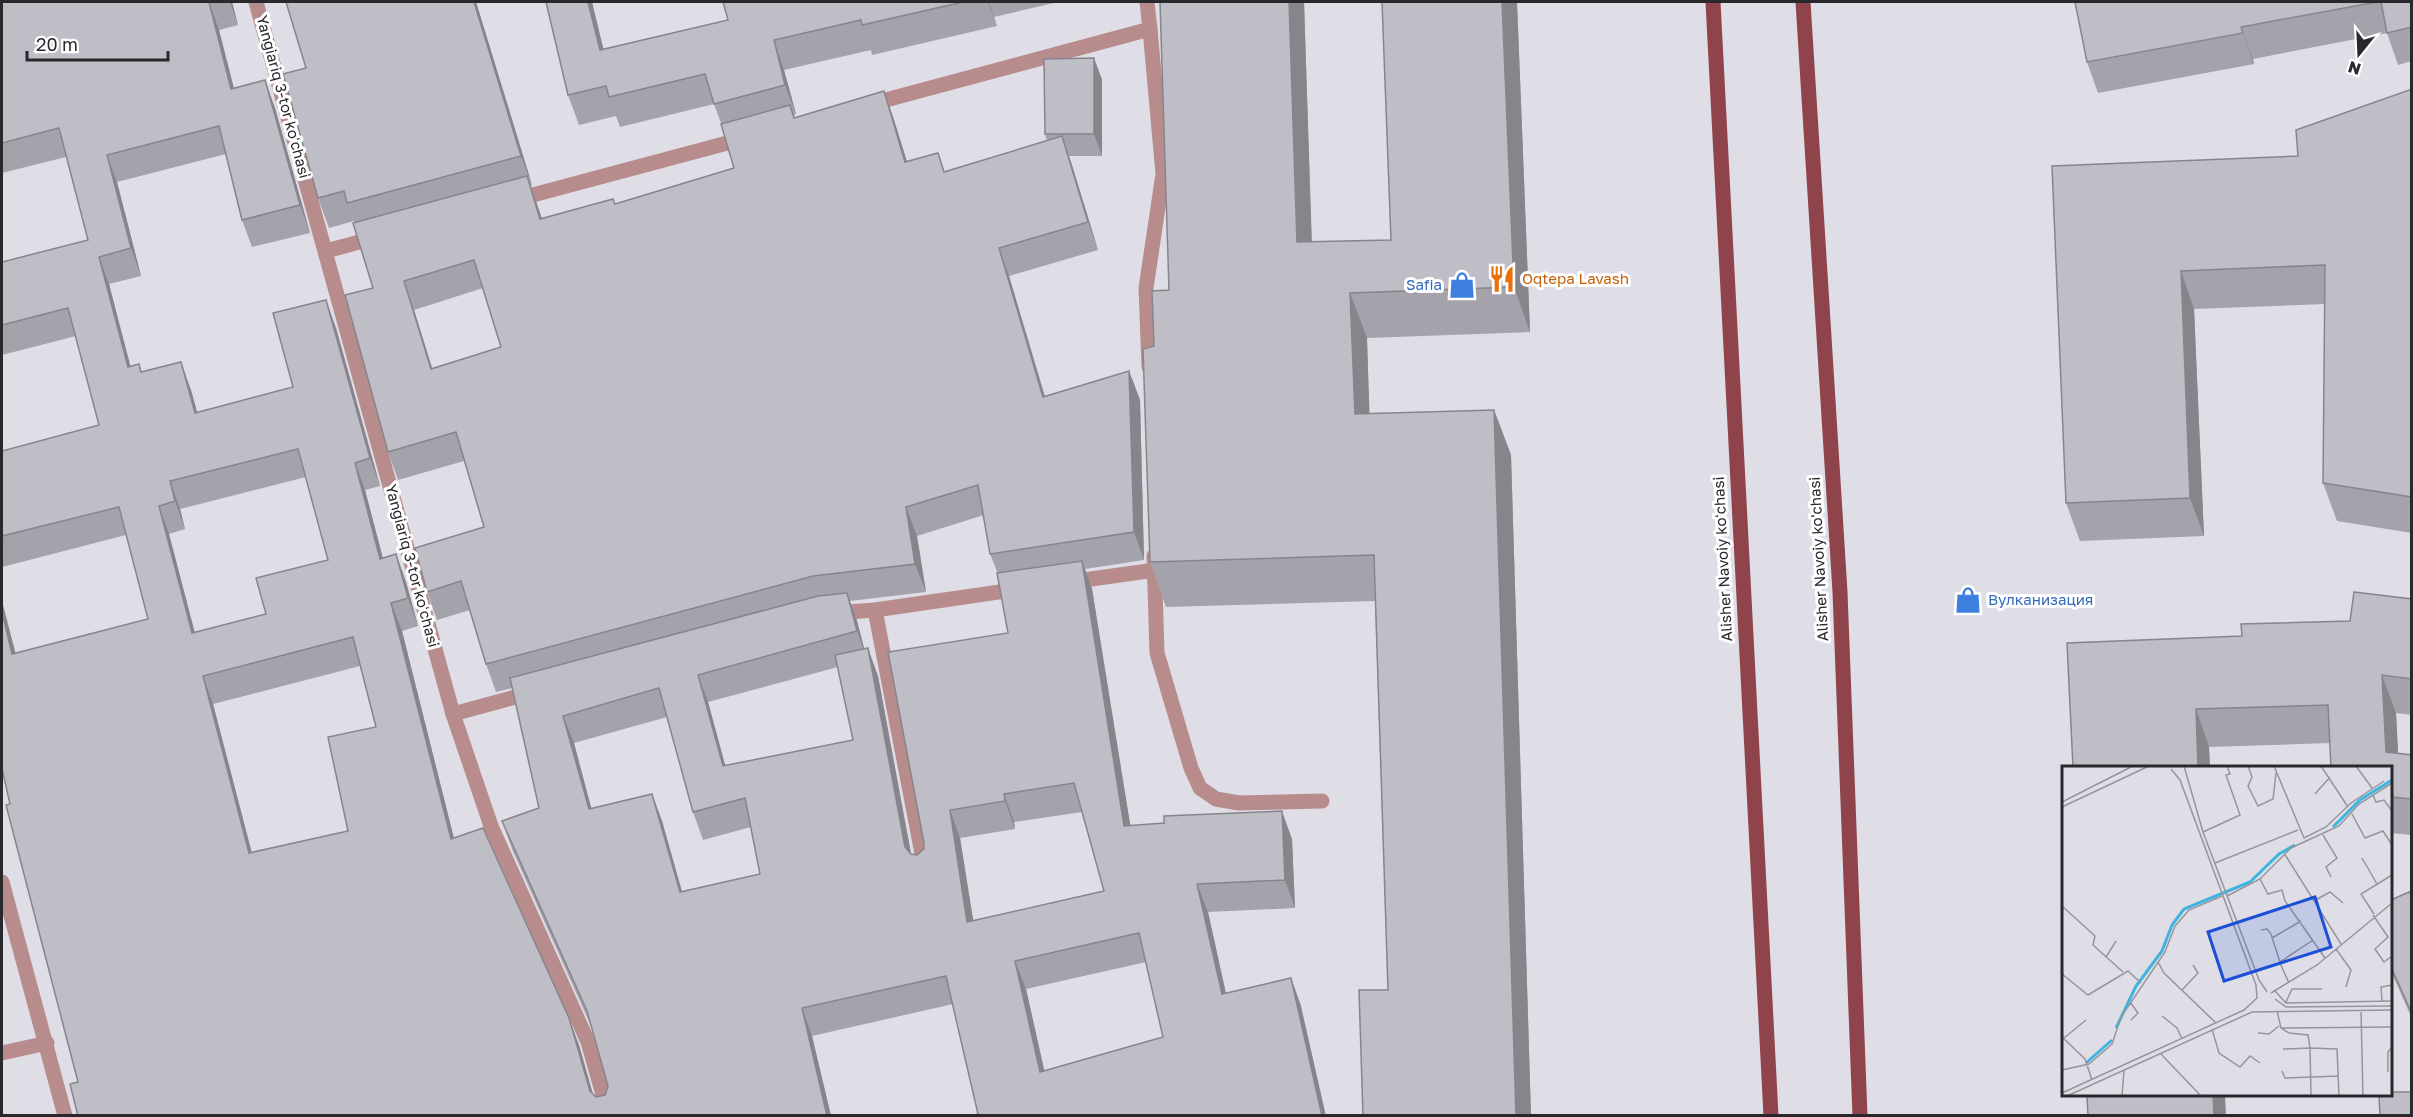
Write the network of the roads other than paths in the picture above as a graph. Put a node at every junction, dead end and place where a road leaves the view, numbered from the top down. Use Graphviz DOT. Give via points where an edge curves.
graph roads {
  1 [pos="256,2"];
  2 [pos="1147,2"];
  3 [pos="1713,2"];
  4 [pos="1803,2"];
  5 [pos="1150,29"];
  6 [pos="852,109"];
  7 [pos="760,134"];
  8 [pos="497,205"];
  9 [pos="394,232"];
  10 [pos="326,251"];
  11 [pos="1149,382"];
  12 [pos="1154,546"];
  13 [pos="1155,570"];
  14 [pos="875,610"];
  15 [pos="815,617"];
  16 [pos="543,690"];
  17 [pos="453,714"];
  18 [pos="1322,801"];
  19 [pos="926,873"];
  20 [pos="2,882"];
  21 [pos="47,1043"];
  22 [pos="2,1053"];
  23 [pos="65,1116"];
  24 [pos="609,1116"];
  25 [pos="1771,1116"];
  26 [pos="1860,1116"];
  1 -- 10 [label="street, Yangiariq 3-tor koʻchasi"];
  2 -- 5 [label="street"];
  3 -- 25 [label="main road, Alisher Navoiy koʻchasi"];
  4 -- 26 [label="main road, Alisher Navoiy ko'chasi" via="1840,592"];
  5 -- 6 [label="street"];
  5 -- 11 [label="street" via="1162,174 1146,288"];
  7 -- 8 [label="street"];
  9 -- 10 [label="street"];
  10 -- 17 [label="street, Yangiariq 3-tor koʻchasi"];
  12 -- 13 [label="street"];
  13 -- 14 [label="street"];
  13 -- 18 [label="street" via="1157,653 1200,788 1216,799 1239,803"];
  14 -- 15 [label="street"];
  14 -- 19 [label="street"];
  16 -- 17 [label="street"];
  17 -- 24 [label="street, Yangiariq 3-tor koʻchasi" via="492,826 588,1042"];
  20 -- 21 [label="street"];
  21 -- 22 [label="street"];
  21 -- 23 [label="street"];
}
